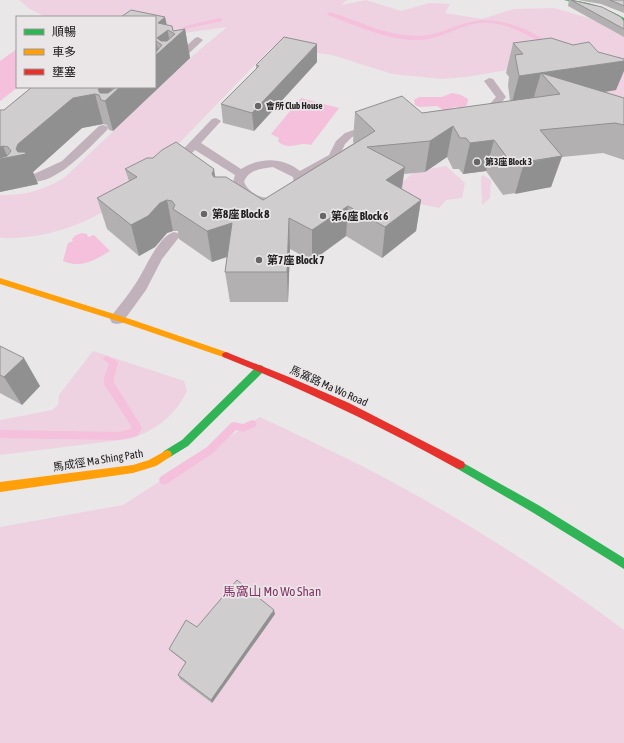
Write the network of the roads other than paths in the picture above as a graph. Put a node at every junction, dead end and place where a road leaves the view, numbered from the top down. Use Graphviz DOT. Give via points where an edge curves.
graph roads {
  1 [pos="567,0"];
  2 [pos="624,20"];
  3 [pos="198,40"];
  4 [pos="180,56"];
  5 [pos="489,81"];
  6 [pos="216,121"];
  7 [pos="386,122"];
  8 [pos="472,124"];
  9 [pos="103,128"];
  10 [pos="194,144"];
  11 [pos="167,173"];
  12 [pos="242,174"];
  13 [pos="299,177"];
  14 [pos="36,178"];
  15 [pos="174,236"];
  16 [pos="0,282"];
  17 [pos="117,319"];
  18 [pos="260,369"];
  19 [pos="0,487"];
  20 [pos="624,564"];
  1 -- 2 [label="street" via="604,9"];
  3 -- 4 [label="lane"];
  5 -- 8 [label="lane" via="500,97 480,122"];
  6 -- 10 [label="lane"];
  7 -- 13 [label="lane" via="348,134 338,144 334,157"];
  9 -- 14 [label="lane" via="66,164 54,172"];
  10 -- 11 [label="lane"];
  10 -- 12 [label="lane"];
  12 -- 13 [label="lane" via="260,164 274,163 294,171"];
  12 -- 13 [label="lane" via="238,182 242,199 268,202 280,200 296,191 300,184"];
  15 -- 17 [label="lane" via="157,257 141,287"];
  16 -- 17 [label="street, 馬窩路 Ma Wo Road"];
  17 -- 18 [label="street, 馬窩路 Ma Wo Road" via="198,345"];
  18 -- 19 [label="street, 馬成徑 Ma Shing Path" via="184,443 152,463 119,471"];
  18 -- 20 [label="street, 馬窩路 Ma Wo Road" via="372,418 431,449 493,483"];
}
